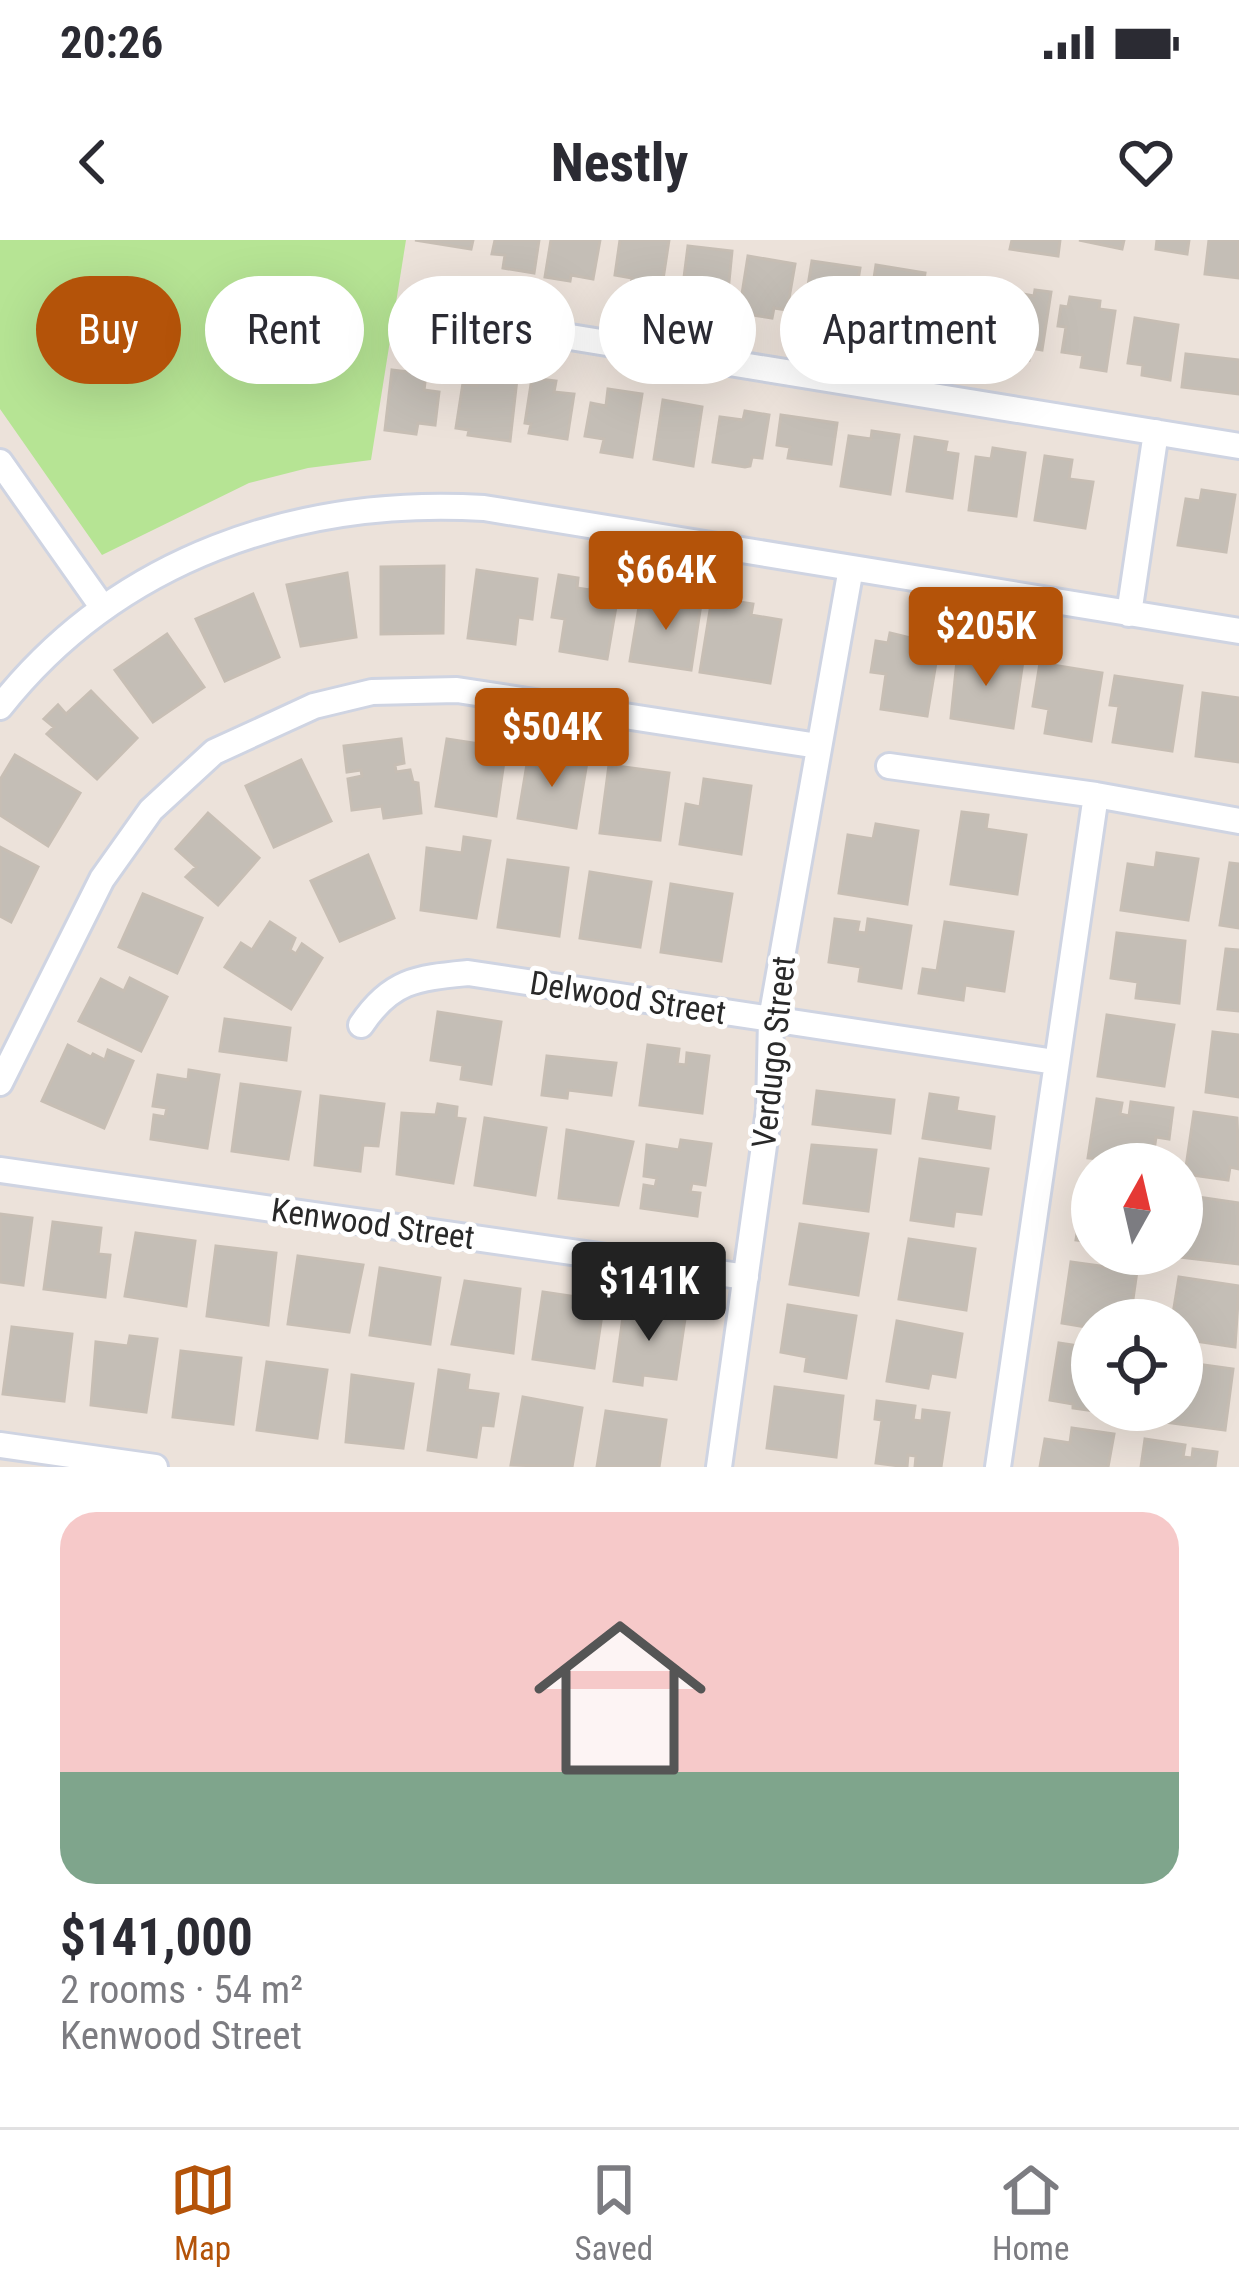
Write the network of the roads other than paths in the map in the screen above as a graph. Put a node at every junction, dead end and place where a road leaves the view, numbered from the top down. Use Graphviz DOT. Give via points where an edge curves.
graph roads {
  1 [pos="575,338"];
  2 [pos="1156,432"];
  3 [pos="1239,446"];
  4 [pos="1,464"];
  5 [pos="850,568"];
  6 [pos="103,608"];
  7 [pos="1130,614"];
  8 [pos="1239,631"];
  9 [pos="0,707"];
  10 [pos="818,746"];
  11 [pos="889,766"];
  12 [pos="1096,795"];
  13 [pos="1239,821"];
  14 [pos="771,1019"];
  15 [pos="361,1025"];
  16 [pos="1055,1062"];
  17 [pos="0,1083"];
  18 [pos="0,1169"];
  19 [pos="746,1277"];
  20 [pos="0,1445"];
  21 [pos="155,1467"];
  22 [pos="719,1467"];
  23 [pos="998,1467"];
  1 -- 2 [label="street"];
  2 -- 3 [label="street"];
  2 -- 7 [label="street"];
  4 -- 6 [label="street"];
  5 -- 6 [label="street" via="431,505 324,515 215,546"];
  5 -- 7 [label="street"];
  5 -- 10 [label="street, Verdugo Street"];
  6 -- 9 [label="street"];
  7 -- 8 [label="street"];
  10 -- 14 [label="street, Verdugo Street"];
  10 -- 17 [label="street" via="457,691 372,692 314,706 214,752 151,810 102,879"];
  11 -- 12 [label="street"];
  12 -- 13 [label="street"];
  12 -- 16 [label="street"];
  14 -- 15 [label="street, Delwood Street" via="468,973 414,979 379,999"];
  14 -- 16 [label="street, Delwood Street"];
  14 -- 19 [label="street, Verdugo Street" via="769,1110"];
  16 -- 23 [label="street"];
  18 -- 19 [label="street, Kenwood Street"];
  19 -- 22 [label="street, Verdugo Street"];
  20 -- 21 [label="street"];
}
